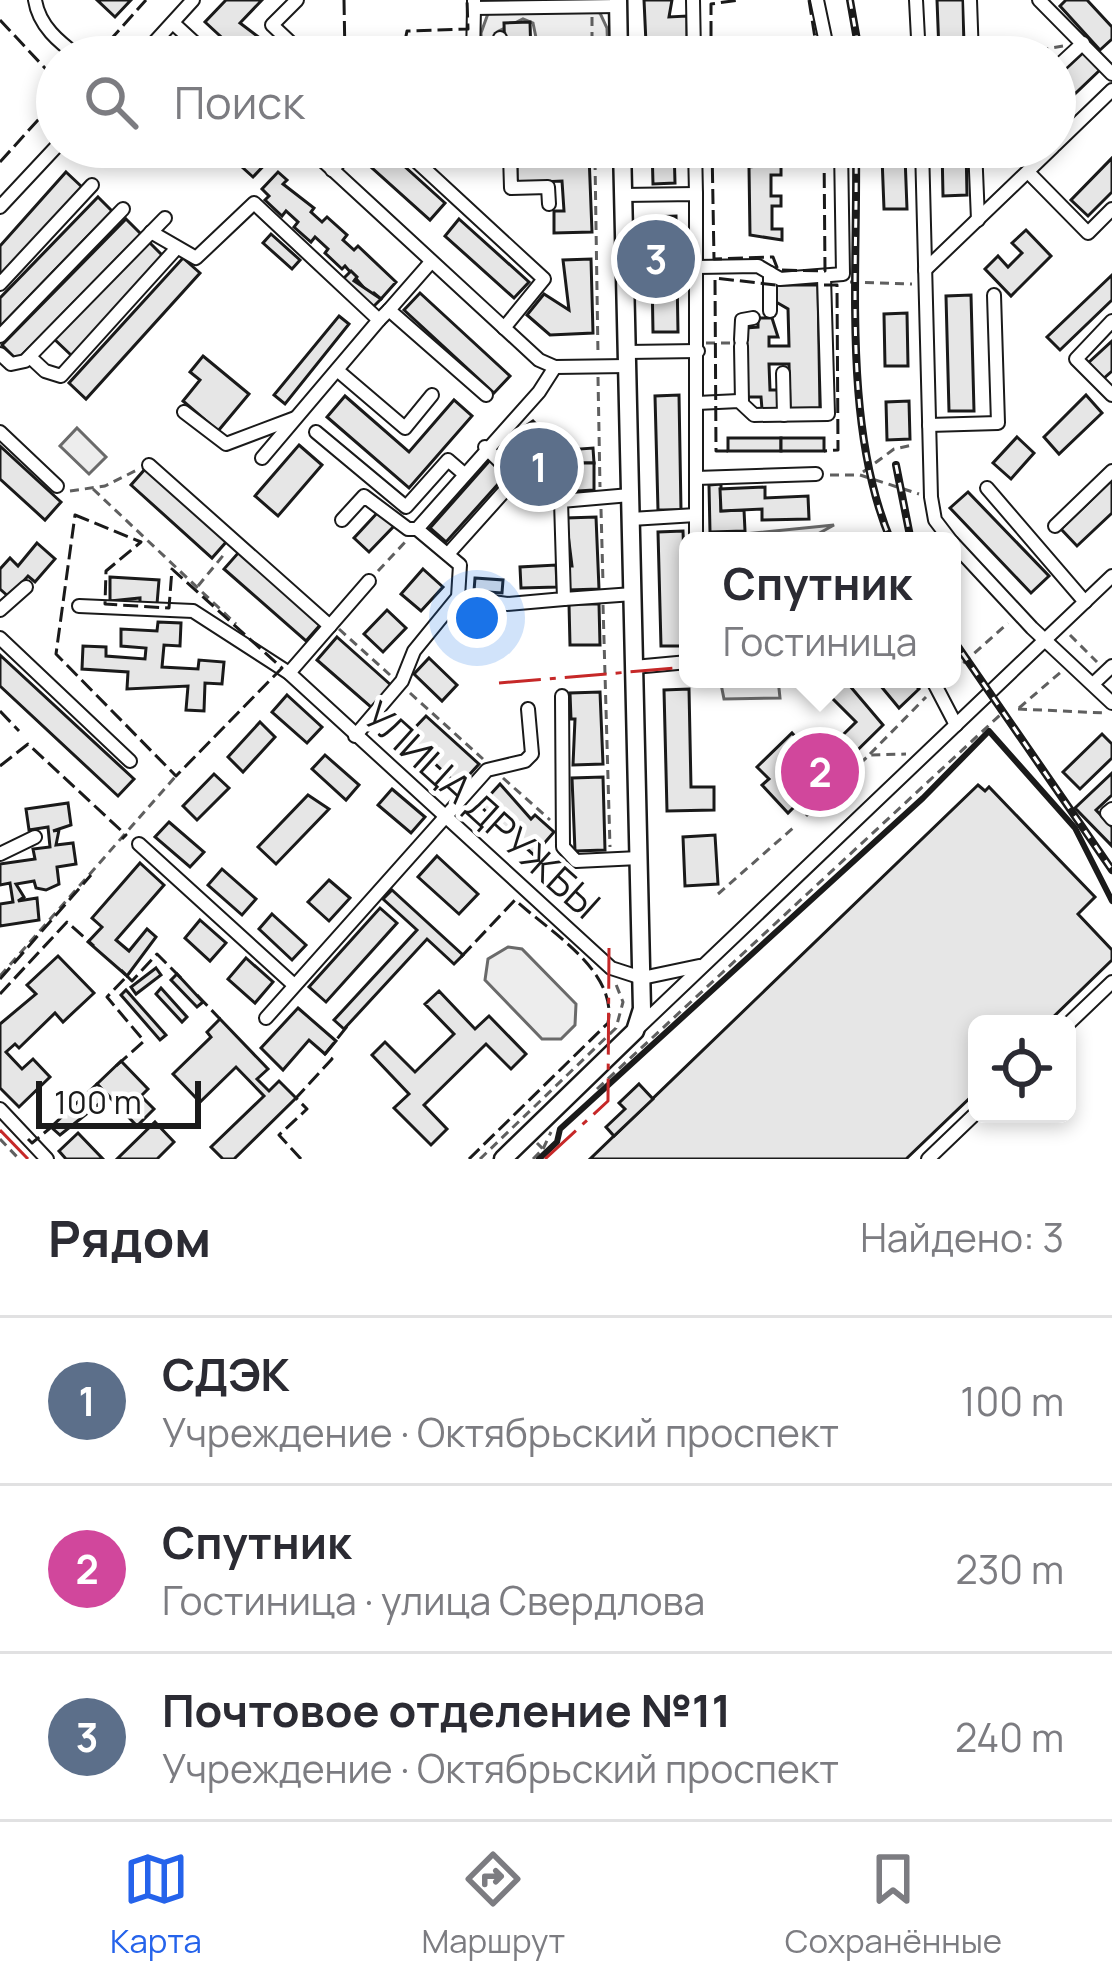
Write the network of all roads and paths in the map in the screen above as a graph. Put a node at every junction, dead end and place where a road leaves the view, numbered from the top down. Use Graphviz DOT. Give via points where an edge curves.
graph roads {
  1 [pos="35,0"];
  2 [pos="193,0"];
  3 [pos="297,0"];
  4 [pos="693,0"];
  5 [pos="817,0"];
  6 [pos="916,0"];
  7 [pos="970,0"];
  8 [pos="1039,0"];
  9 [pos="618,3"];
  10 [pos="474,4"];
  11 [pos="591,6"];
  12 [pos="173,23"];
  13 [pos="54,36"];
  14 [pos="161,36"];
  15 [pos="187,36"];
  16 [pos="284,36"];
  17 [pos="473,36"];
  18 [pos="592,36"];
  19 [pos="619,36"];
  20 [pos="694,36"];
  21 [pos="825,36"];
  22 [pos="918,36"];
  23 [pos="971,36"];
  24 [pos="1076,36"];
  25 [pos="1076,36"];
  26 [pos="1083,43"];
  27 [pos="1076,44"];
  28 [pos="1076,50"];
  29 [pos="1112,74"];
  30 [pos="1109,98"];
  31 [pos="1076,126"];
  32 [pos="36,168"];
  33 [pos="423,168"];
  34 [pos="510,168"];
  35 [pos="594,168"];
  36 [pos="622,168"];
  37 [pos="695,168"];
  38 [pos="842,168"];
  39 [pos="923,168"];
  40 [pos="976,168"];
  41 [pos="1032,168"];
  42 [pos="332,170"];
  43 [pos="1028,172"];
  44 [pos="92,185"];
  45 [pos="696,194"];
  46 [pos="623,195"];
  47 [pos="549,204"];
  48 [pos="0,207"];
  49 [pos="123,209"];
  50 [pos="1112,209"];
  51 [pos="165,218"];
  52 [pos="978,220"];
  53 [pos="151,232"];
  54 [pos="175,250"];
  55 [pos="431,262"];
  56 [pos="697,266"];
  57 [pos="770,274"];
  58 [pos="926,277"];
  59 [pos="824,279"];
  60 [pos="0,284"];
  61 [pos="994,296"];
  62 [pos="770,311"];
  63 [pos="384,315"];
  64 [pos="753,318"];
  65 [pos="1112,321"];
  66 [pos="503,328"];
  67 [pos="0,336"];
  68 [pos="739,343"];
  69 [pos="698,347"];
  70 [pos="0,354"];
  71 [pos="30,357"];
  72 [pos="627,359"];
  73 [pos="555,367"];
  74 [pos="599,367"];
  75 [pos="337,370"];
  76 [pos="783,373"];
  77 [pos="486,394"];
  78 [pos="432,395"];
  79 [pos="1112,395"];
  80 [pos="742,402"];
  81 [pos="697,403"];
  82 [pos="184,412"];
  83 [pos="754,415"];
  84 [pos="784,415"];
  85 [pos="296,417"];
  86 [pos="929,425"];
  87 [pos="753,430"];
  88 [pos="0,432"];
  89 [pos="316,433"];
  90 [pos="913,445"];
  91 [pos="485,447"];
  92 [pos="262,458"];
  93 [pos="149,465"];
  94 [pos="1112,471"];
  95 [pos="463,473"];
  96 [pos="816,474"];
  97 [pos="840,475"];
  98 [pos="860,475"];
  99 [pos="517,477"];
  100 [pos="696,478"];
  101 [pos="57,486"];
  102 [pos="987,488"];
  103 [pos="93,489"];
  104 [pos="630,495"];
  105 [pos="601,497"];
  106 [pos="931,497"];
  107 [pos="561,501"];
  108 [pos="696,515"];
  109 [pos="631,519"];
  110 [pos="342,520"];
  111 [pos="1055,526"];
  112 [pos="417,529"];
  113 [pos="696,532"];
  114 [pos="944,532"];
  115 [pos="235,542"];
  116 [pos="961,552"];
  117 [pos="448,554"];
  118 [pos="1112,575"];
  119 [pos="368,581"];
  120 [pos="26,587"];
  121 [pos="197,587"];
  122 [pos="633,594"];
  123 [pos="603,596"];
  124 [pos="458,597"];
  125 [pos="564,599"];
  126 [pos="1085,602"];
  127 [pos="79,606"];
  128 [pos="0,610"];
  129 [pos="1008,622"];
  130 [pos="331,624"];
  131 [pos="243,630"];
  132 [pos="1069,633"];
  133 [pos="0,638"];
  134 [pos="1045,639"];
  135 [pos="1089,654"];
  136 [pos="1077,659"];
  137 [pos="679,663"];
  138 [pos="961,665"];
  139 [pos="1110,665"];
  140 [pos="1067,667"];
  141 [pos="634,668"];
  142 [pos="289,674"];
  143 [pos="400,684"];
  144 [pos="1093,684"];
  145 [pos="929,688"];
  146 [pos="937,688"];
  147 [pos="562,696"];
  148 [pos="1112,703"];
  149 [pos="528,709"];
  150 [pos="1112,713"];
  151 [pos="1000,715"];
  152 [pos="956,725"];
  153 [pos="356,736"];
  154 [pos="908,754"];
  155 [pos="869,755"];
  156 [pos="130,761"];
  157 [pos="496,771"];
  158 [pos="176,776"];
  159 [pos="1112,808"];
  160 [pos="806,815"];
  161 [pos="443,818"];
  162 [pos="1112,820"];
  163 [pos="560,829"];
  164 [pos="793,829"];
  165 [pos="35,837"];
  166 [pos="139,844"];
  167 [pos="0,854"];
  168 [pos="639,858"];
  169 [pos="610,860"];
  170 [pos="718,894"];
  171 [pos="699,967"];
  172 [pos="619,973"];
  173 [pos="0,976"];
  174 [pos="642,978"];
  175 [pos="1112,982"];
  176 [pos="294,986"];
  177 [pos="1076,1016"];
  178 [pos="266,1018"];
  179 [pos="635,1031"];
  180 [pos="585,1100"];
  181 [pos="0,1108"];
  182 [pos="968,1121"];
  183 [pos="552,1130"];
  184 [pos="0,1139"];
  185 [pos="536,1142"];
  186 [pos="543,1149"];
  187 [pos="19,1159"];
  188 [pos="47,1159"];
  189 [pos="480,1159"];
  190 [pos="502,1159"];
  191 [pos="533,1159"];
  192 [pos="928,1159"];
  1 -- 13 [label="street"];
  2 -- 12 [label="street"];
  3 -- 16 [label="street" via="272,25"];
  4 -- 20 [label="street"];
  5 -- 21 [label="street"];
  6 -- 22 [label="street"];
  7 -- 23 [label="street"];
  8 -- 24 [label="street"];
  9 -- 11 [label="street"];
  9 -- 19 [label="main road"];
  10 -- 11 [label="street"];
  10 -- 17 [label="street"];
  11 -- 18 [label="path"];
  12 -- 14 [label="street"];
  12 -- 15 [label="street"];
  25 -- 26 [label="street"];
  26 -- 27 [label="path"];
  26 -- 28 [label="street"];
  26 -- 29 [label="street"];
  30 -- 31 [label="street"];
  32 -- 48 [label="street"];
  33 -- 66 [label="street" via="544,279"];
  34 -- 47 [label="street" via="511,188 548,187"];
  35 -- 74 [label="path"];
  36 -- 46 [label="main road"];
  37 -- 45 [label="street"];
  38 -- 59 [label="street" via="847,269"];
  39 -- 58 [label="street"];
  40 -- 52 [label="street"];
  41 -- 43 [label="street"];
  42 -- 55 [label="street"];
  43 -- 50 [label="street" via="1088,233"];
  43 -- 52 [label="street"];
  44 -- 60 [label="street"];
  45 -- 46 [label="street"];
  45 -- 56 [label="street"];
  46 -- 72 [label="main road"];
  49 -- 67 [label="street"];
  51 -- 53 [label="street"];
  52 -- 58 [label="street"];
  53 -- 54 [label="street"];
  53 -- 71 [label="street"];
  54 -- 63 [label="street" via="196,258 209,251 254,203"];
  54 -- 71 [label="street" via="61,376"];
  55 -- 63 [label="street"];
  55 -- 66 [label="street"];
  56 -- 57 [label="street" via="758,266"];
  56 -- 69 [label="street"];
  57 -- 59 [label="street"];
  57 -- 62 [label="street"];
  58 -- 59 [label="path"];
  58 -- 86 [label="street"];
  59 -- 84 [label="street" via="828,414"];
  61 -- 86 [label="street" via="998,423"];
  63 -- 75 [label="street"];
  63 -- 77 [label="street"];
  64 -- 68 [label="street" via="742,320"];
  65 -- 79 [label="street" via="1076,358"];
  66 -- 73 [label="street"];
  68 -- 69 [label="path"];
  68 -- 80 [label="street"];
  69 -- 72 [label="street"];
  69 -- 81 [label="street"];
  70 -- 71 [label="street" via="11,364"];
  72 -- 74 [label="street"];
  72 -- 104 [label="main road"];
  73 -- 74 [label="street"];
  73 -- 91 [label="street"];
  74 -- 105 [label="path"];
  75 -- 78 [label="street" via="405,428"];
  75 -- 85 [label="street"];
  76 -- 84 [label="street"];
  80 -- 81 [label="street"];
  80 -- 83 [label="street"];
  81 -- 100 [label="street"];
  82 -- 85 [label="street" via="226,444"];
  83 -- 84 [label="street"];
  83 -- 87 [label="street"];
  85 -- 92 [label="street"];
  86 -- 106 [label="street"];
  88 -- 101 [label="street"];
  89 -- 95 [label="street" via="406,507 448,460"];
  90 -- 98 [label="path"];
  91 -- 95 [label="street"];
  91 -- 99 [label="street"];
  93 -- 103 [label="path"];
  93 -- 115 [label="street"];
  94 -- 111 [label="street"];
  95 -- 112 [label="street"];
  96 -- 100 [label="street"];
  97 -- 98 [label="path"];
  98 -- 106 [label="path"];
  99 -- 107 [label="street" via="538,499"];
  99 -- 117 [label="street"];
  100 -- 108 [label="street"];
  101 -- 103 [label="path"];
  102 -- 126 [label="street"];
  103 -- 121 [label="path"];
  104 -- 105 [label="street"];
  104 -- 109 [label="main road"];
  105 -- 107 [label="street"];
  105 -- 123 [label="path"];
  106 -- 114 [label="street"];
  107 -- 125 [label="street"];
  108 -- 109 [label="street"];
  108 -- 113 [label="street"];
  109 -- 122 [label="main road"];
  110 -- 112 [label="street" via="364,496"];
  112 -- 117 [label="street"];
  112 -- 119 [label="path"];
  115 -- 121 [label="path"];
  115 -- 130 [label="street"];
  116 -- 134 [label="street"];
  117 -- 124 [label="street" via="460,565"];
  118 -- 126 [label="street"];
  119 -- 130 [label="street"];
  120 -- 128 [label="street"];
  121 -- 131 [label="path"];
  122 -- 123 [label="street"];
  122 -- 141 [label="main road"];
  123 -- 125 [label="street"];
  123 -- 169 [label="path"];
  124 -- 125 [label="street" via="507,604"];
  124 -- 143 [label="street" via="414,651"];
  126 -- 134 [label="street"];
  127 -- 142 [label="street, УЛИЦА ДРУЖБЫ" via="193,611"];
  129 -- 138 [label="path"];
  130 -- 142 [label="street"];
  130 -- 143 [label="path"];
  132 -- 135 [label="path"];
  133 -- 156 [label="street"];
  134 -- 144 [label="street"];
  134 -- 152 [label="street"];
  135 -- 136 [label="path"];
  135 -- 139 [label="path"];
  135 -- 139 [label="path"];
  137 -- 141 [label="street"];
  139 -- 144 [label="street"];
  140 -- 150 [label="path" via="1018,710"];
  141 -- 168 [label="main road"];
  142 -- 153 [label="street, УЛИЦА ДРУЖБЫ"];
  143 -- 153 [label="street"];
  143 -- 157 [label="path"];
  144 -- 148 [label="street"];
  145 -- 155 [label="path"];
  146 -- 152 [label="street"];
  147 -- 163 [label="street"];
  149 -- 157 [label="street" via="532,754"];
  151 -- 180 [label="path"];
  152 -- 171 [label="street"];
  153 -- 161 [label="street, УЛИЦА ДРУЖБЫ"];
  154 -- 155 [label="path"];
  155 -- 160 [label="path"];
  157 -- 161 [label="street" via="487,770"];
  157 -- 163 [label="path"];
  158 -- 173 [label="path"];
  159 -- 162 [label="street"];
  161 -- 172 [label="street, УЛИЦА ДРУЖБЫ"];
  161 -- 176 [label="street"];
  163 -- 169 [label="street" via="562,847 576,861"];
  164 -- 170 [label="path"];
  165 -- 167 [label="street"];
  166 -- 176 [label="street"];
  168 -- 169 [label="street"];
  168 -- 174 [label="main road"];
  171 -- 174 [label="street"];
  171 -- 179 [label="street"];
  172 -- 174 [label="street, УЛИЦА ДРУЖБЫ"];
  172 -- 189 [label="path" via="616,1028"];
  174 -- 179 [label="main road"];
  175 -- 177 [label="street"];
  176 -- 178 [label="street"];
  179 -- 190 [label="main road"];
  181 -- 188 [label="street"];
  182 -- 192 [label="street"];
  183 -- 186 [label="path"];
  184 -- 187 [label="path"];
  185 -- 186 [label="path"];
  186 -- 191 [label="path"];
}
